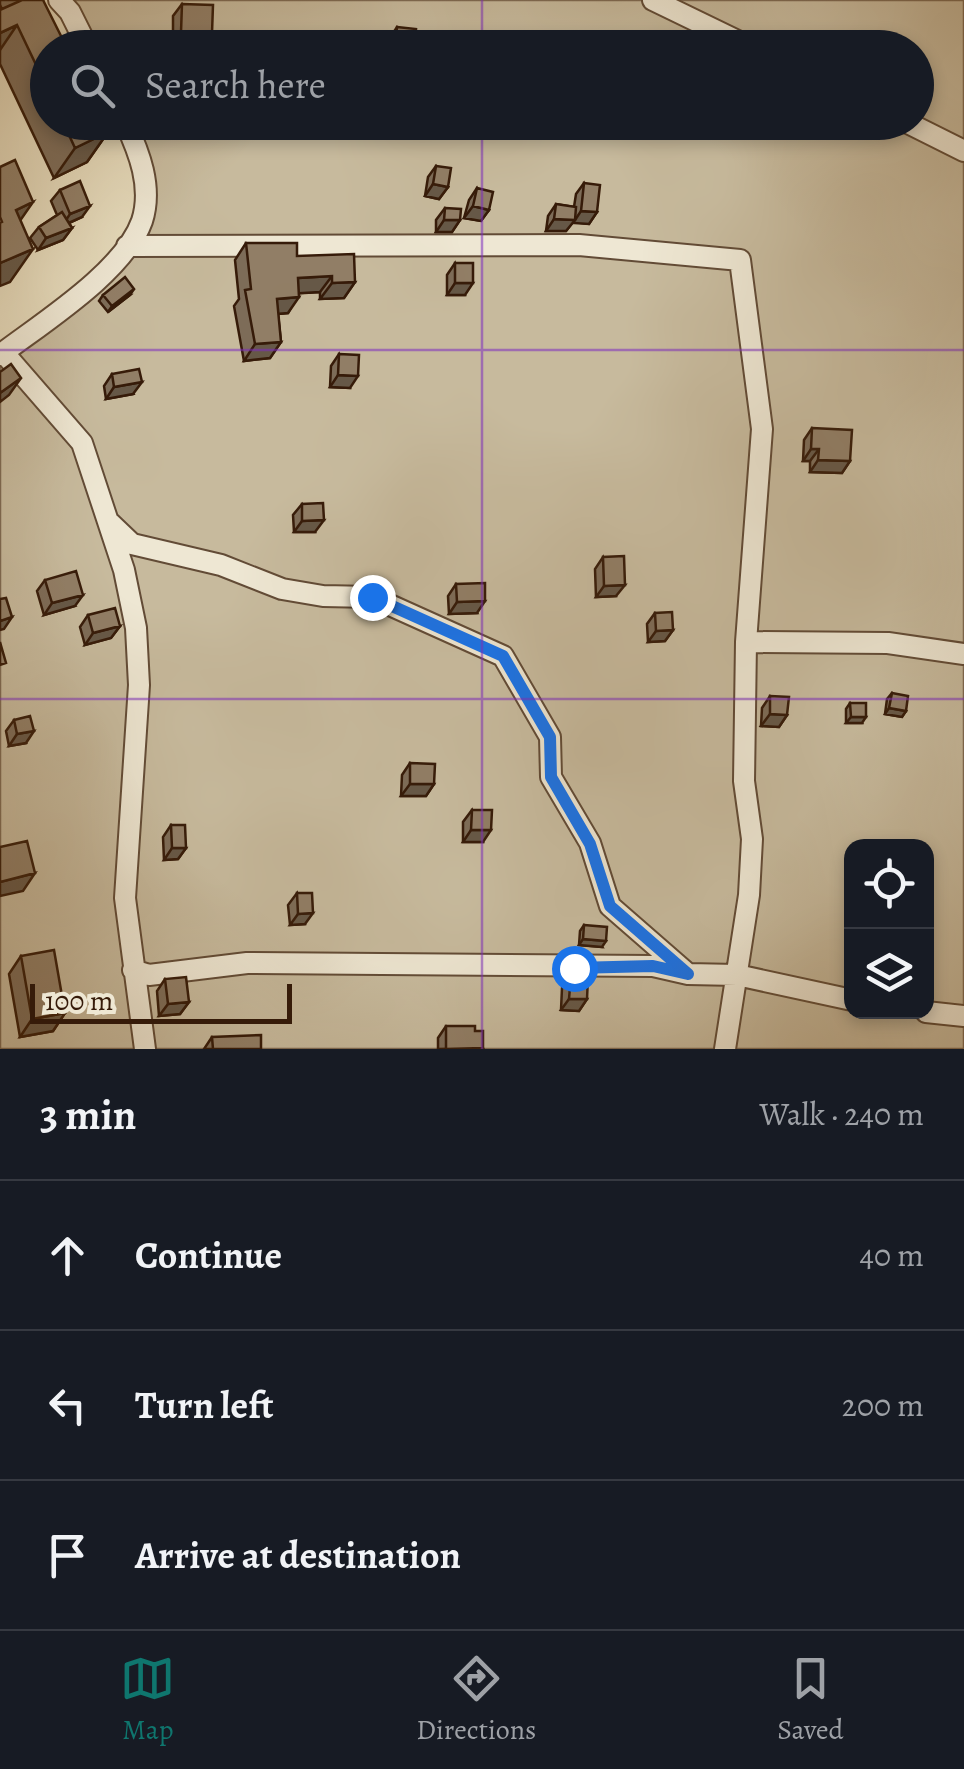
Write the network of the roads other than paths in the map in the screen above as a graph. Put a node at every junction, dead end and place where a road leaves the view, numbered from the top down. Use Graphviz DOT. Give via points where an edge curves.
graph roads {
  1 [pos="59,0"];
  2 [pos="653,0"];
  3 [pos="79,30"];
  4 [pos="715,30"];
  5 [pos="934,136"];
  6 [pos="133,140"];
  7 [pos="964,151"];
  8 [pos="127,246"];
  9 [pos="2,354"];
  10 [pos="110,523"];
  11 [pos="746,642"];
  12 [pos="964,654"];
  13 [pos="133,970"];
  14 [pos="688,974"];
  15 [pos="737,975"];
  16 [pos="844,998"];
  17 [pos="934,1013"];
  18 [pos="964,1016"];
  19 [pos="145,1049"];
  20 [pos="725,1049"];
  1 -- 3 [label="street"];
  2 -- 4 [label="street"];
  5 -- 7 [label="street"];
  6 -- 8 [label="street" via="145,185 142,220"];
  8 -- 9 [label="street" via="103,274"];
  8 -- 11 [label="street" via="579,245 740,260 762,428"];
  9 -- 10 [label="street" via="82,444"];
  10 -- 13 [label="street" via="136,628 138,666 125,898"];
  10 -- 14 [label="street" via="132,544 221,564 282,589 372,597 503,656 550,737 551,777 590,844 610,906"];
  11 -- 12 [label="street" via="888,643"];
  11 -- 15 [label="street" via="744,782 752,839"];
  13 -- 14 [label="street" via="149,975 247,964 409,964 653,966"];
  13 -- 19 [label="street"];
  14 -- 15 [label="street"];
  15 -- 16 [label="street"];
  15 -- 20 [label="street"];
  17 -- 18 [label="street"];
}
